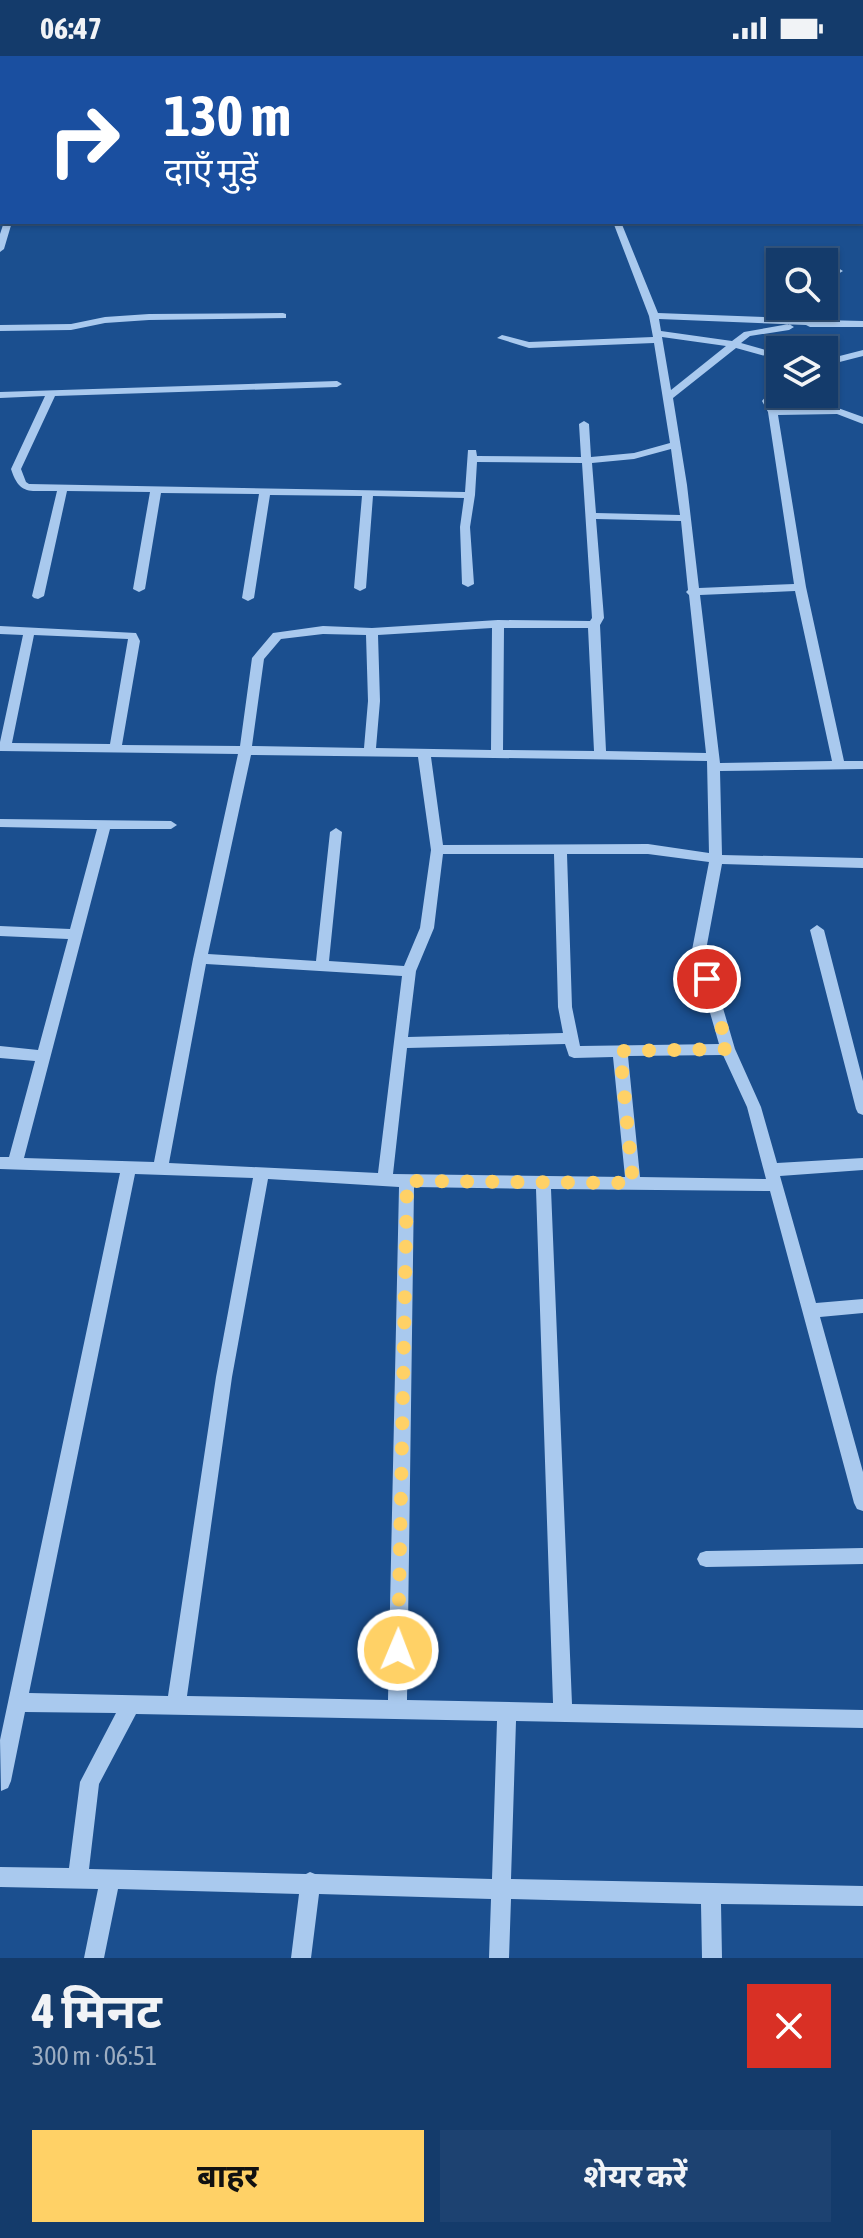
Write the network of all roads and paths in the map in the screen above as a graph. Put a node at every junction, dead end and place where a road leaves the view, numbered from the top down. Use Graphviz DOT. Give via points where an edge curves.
graph roads {
  1 [pos="7,224"];
  2 [pos="618,224"];
  3 [pos="0,249"];
  4 [pos="283,316"];
  5 [pos="654,316"];
  6 [pos="819,320"];
  7 [pos="819,323"];
  8 [pos="863,324"];
  9 [pos="0,328"];
  10 [pos="657,337"];
  11 [pos="502,338"];
  12 [pos="733,344"];
  13 [pos="766,353"];
  14 [pos="863,353"];
  15 [pos="838,359"];
  16 [pos="337,384"];
  17 [pos="52,392"];
  18 [pos="0,395"];
  19 [pos="668,397"];
  20 [pos="771,408"];
  21 [pos="773,412"];
  22 [pos="863,421"];
  23 [pos="584,424"];
  24 [pos="676,445"];
  25 [pos="587,460"];
  26 [pos="63,487"];
  27 [pos="156,489"];
  28 [pos="265,490"];
  29 [pos="368,492"];
  30 [pos="470,495"];
  31 [pos="592,516"];
  32 [pos="685,518"];
  33 [pos="468,584"];
  34 [pos="800,587"];
  35 [pos="360,588"];
  36 [pos="139,589"];
  37 [pos="692,592"];
  38 [pos="38,596"];
  39 [pos="248,598"];
  40 [pos="498,624"];
  41 [pos="594,625"];
  42 [pos="0,630"];
  43 [pos="29,631"];
  44 [pos="372,632"];
  45 [pos="3,747"];
  46 [pos="115,750"];
  47 [pos="245,752"];
  48 [pos="370,753"];
  49 [pos="424,754"];
  50 [pos="497,755"];
  51 [pos="600,756"];
  52 [pos="714,762"];
  53 [pos="839,765"];
  54 [pos="863,765"];
  55 [pos="0,823"];
  56 [pos="105,824"];
  57 [pos="171,825"];
  58 [pos="336,832"];
  59 [pos="437,850"];
  60 [pos="560,850"];
  61 [pos="716,859"];
  62 [pos="863,863"];
  63 [pos="817,930"];
  64 [pos="0,931"];
  65 [pos="77,934"];
  66 [pos="200,959"];
  67 [pos="322,966"];
  68 [pos="409,971"];
  69 [pos="571,1038"];
  70 [pos="399,1043"];
  71 [pos="728,1049"];
  72 [pos="620,1051"];
  73 [pos="0,1052"];
  74 [pos="44,1056"];
  75 [pos="863,1109"];
  76 [pos="8,1163"];
  77 [pos="863,1164"];
  78 [pos="129,1167"];
  79 [pos="160,1168"];
  80 [pos="262,1172"];
  81 [pos="773,1178"];
  82 [pos="385,1179"];
  83 [pos="407,1181"];
  84 [pos="543,1182"];
  85 [pos="633,1183"];
  86 [pos="863,1306"];
  87 [pos="810,1311"];
  88 [pos="863,1503"];
  89 [pos="863,1556"];
  90 [pos="706,1559"];
  91 [pos="17,1702"];
  92 [pos="131,1705"];
  93 [pos="176,1705"];
  94 [pos="397,1710"];
  95 [pos="507,1712"];
  96 [pos="563,1713"];
  97 [pos="863,1719"];
  98 [pos="1,1781"];
  99 [pos="0,1877"];
  100 [pos="78,1878"];
  101 [pos="110,1878"];
  102 [pos="310,1882"];
  103 [pos="502,1889"];
  104 [pos="711,1895"];
  105 [pos="863,1896"];
  106 [pos="94,1958"];
  107 [pos="301,1958"];
  108 [pos="499,1958"];
  109 [pos="712,1958"];
  1 -- 3 [label="street"];
  2 -- 5 [label="street"];
  4 -- 9 [label="street" via="149,317 71,327"];
  5 -- 7 [label="street"];
  5 -- 10 [label="street"];
  6 -- 7 [label="street"];
  7 -- 8 [label="street"];
  7 -- 12 [label="street" via="747,334"];
  10 -- 11 [label="street" via="529,345"];
  10 -- 12 [label="street"];
  10 -- 19 [label="street"];
  12 -- 13 [label="street"];
  12 -- 19 [label="street"];
  14 -- 15 [label="street"];
  16 -- 17 [label="street"];
  17 -- 18 [label="street"];
  17 -- 26 [label="street" via="16,469 21,484"];
  19 -- 24 [label="street"];
  20 -- 21 [label="street"];
  21 -- 22 [label="street" via="838,411"];
  21 -- 34 [label="street"];
  23 -- 25 [label="street"];
  24 -- 25 [label="street"];
  24 -- 32 [label="street"];
  25 -- 30 [label="street" via="472,455"];
  25 -- 31 [label="street"];
  26 -- 27 [label="street"];
  26 -- 38 [label="street"];
  27 -- 28 [label="street"];
  27 -- 36 [label="street"];
  28 -- 29 [label="street"];
  28 -- 39 [label="street"];
  29 -- 30 [label="street"];
  29 -- 35 [label="street"];
  30 -- 33 [label="street" via="465,527"];
  31 -- 32 [label="street"];
  31 -- 41 [label="street" via="598,618"];
  32 -- 37 [label="street"];
  34 -- 37 [label="street"];
  34 -- 53 [label="street"];
  37 -- 52 [label="street"];
  40 -- 41 [label="street"];
  40 -- 44 [label="street"];
  40 -- 50 [label="street"];
  41 -- 51 [label="street"];
  42 -- 43 [label="street"];
  43 -- 45 [label="street"];
  43 -- 46 [label="street" via="132,636"];
  44 -- 47 [label="street" via="323,630 277,636 258,658"];
  44 -- 48 [label="street"];
  45 -- 46 [label="street"];
  46 -- 47 [label="street"];
  47 -- 48 [label="street"];
  47 -- 66 [label="street"];
  48 -- 49 [label="street"];
  49 -- 50 [label="street"];
  49 -- 59 [label="street"];
  50 -- 51 [label="street"];
  51 -- 52 [label="street"];
  52 -- 53 [label="street"];
  52 -- 61 [label="street"];
  53 -- 54 [label="street"];
  55 -- 56 [label="street"];
  56 -- 57 [label="street"];
  56 -- 65 [label="street"];
  58 -- 67 [label="street"];
  59 -- 60 [label="street"];
  59 -- 68 [label="street" via="427,928"];
  60 -- 61 [label="street" via="648,849"];
  60 -- 69 [label="street" via="565,1007"];
  61 -- 62 [label="street"];
  61 -- 71 [label="street" via="699,950"];
  63 -- 75 [label="street"];
  64 -- 65 [label="street"];
  65 -- 74 [label="street"];
  66 -- 67 [label="street"];
  66 -- 79 [label="street"];
  67 -- 68 [label="street"];
  68 -- 70 [label="street"];
  69 -- 70 [label="street"];
  69 -- 72 [label="street" via="574,1052"];
  70 -- 82 [label="street"];
  71 -- 72 [label="street"];
  71 -- 81 [label="street" via="754,1107"];
  72 -- 85 [label="street"];
  73 -- 74 [label="street"];
  74 -- 76 [label="street"];
  76 -- 78 [label="street"];
  77 -- 81 [label="street"];
  78 -- 79 [label="street"];
  78 -- 91 [label="street"];
  79 -- 80 [label="street"];
  80 -- 82 [label="street"];
  80 -- 93 [label="street" via="224,1377"];
  81 -- 85 [label="street"];
  81 -- 87 [label="street"];
  82 -- 83 [label="street"];
  83 -- 84 [label="street"];
  83 -- 94 [label="street"];
  84 -- 85 [label="street"];
  84 -- 96 [label="street"];
  86 -- 87 [label="street"];
  87 -- 88 [label="street"];
  89 -- 90 [label="street"];
  91 -- 92 [label="street"];
  91 -- 98 [label="street"];
  92 -- 93 [label="street"];
  92 -- 100 [label="street" via="90,1782"];
  93 -- 94 [label="street"];
  94 -- 95 [label="street"];
  95 -- 96 [label="street"];
  95 -- 103 [label="street"];
  96 -- 97 [label="street"];
  99 -- 100 [label="street"];
  100 -- 101 [label="street"];
  101 -- 102 [label="street"];
  101 -- 106 [label="street"];
  102 -- 103 [label="street"];
  102 -- 107 [label="street"];
  103 -- 104 [label="street"];
  103 -- 108 [label="street"];
  104 -- 105 [label="street"];
  104 -- 109 [label="street"];
}
